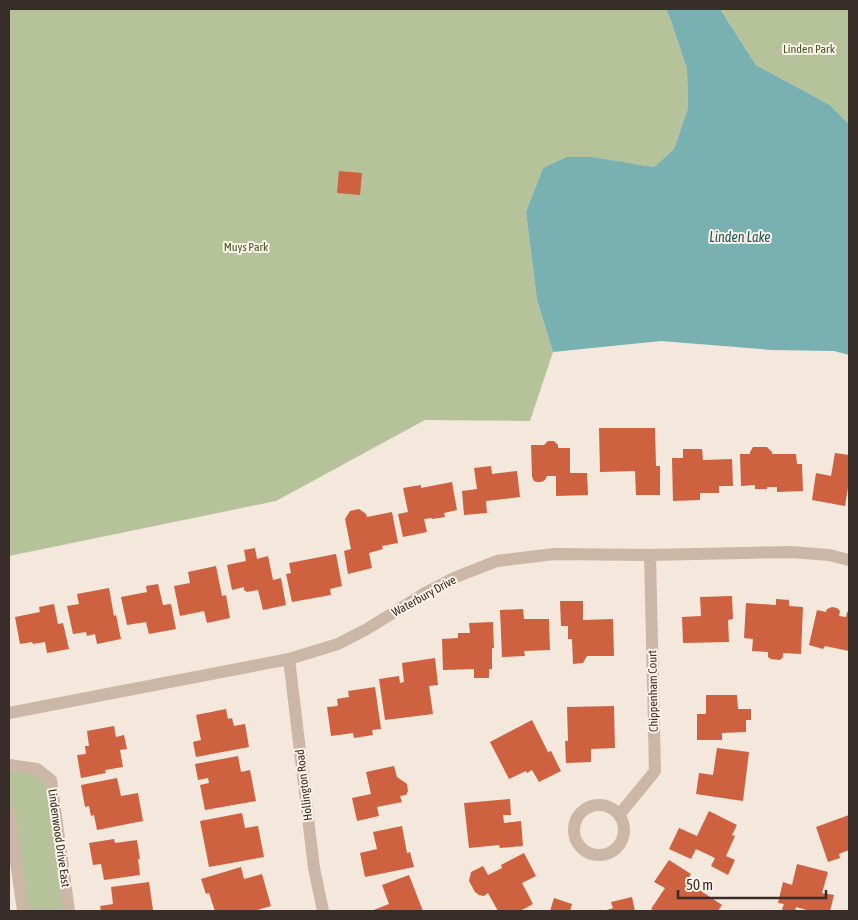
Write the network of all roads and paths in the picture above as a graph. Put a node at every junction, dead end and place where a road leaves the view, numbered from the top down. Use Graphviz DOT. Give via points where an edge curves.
graph roads {
  1 [pos="650,555"];
  2 [pos="849,560"];
  3 [pos="289,659"];
  4 [pos="9,712"];
  5 [pos="9,765"];
  6 [pos="9,812"];
  7 [pos="619,815"];
  8 [pos="12,849"];
  9 [pos="23,911"];
  10 [pos="69,911"];
  11 [pos="323,911"];
  1 -- 2 [label="street, Waterbury Drive" via="791,552"];
  1 -- 3 [label="street, Waterbury Drive" via="554,554 497,561 425,593 338,644"];
  1 -- 7 [label="street, Chippenham Court" via="655,771"];
  3 -- 4 [label="street, Waterbury Drive"];
  3 -- 11 [label="street, Hollington Road" via="314,868"];
  5 -- 10 [label="street, Lindenwood Drive East" via="37,769 50,780"];
  6 -- 8 [label="street"];
  8 -- 9 [label="street"];
}
